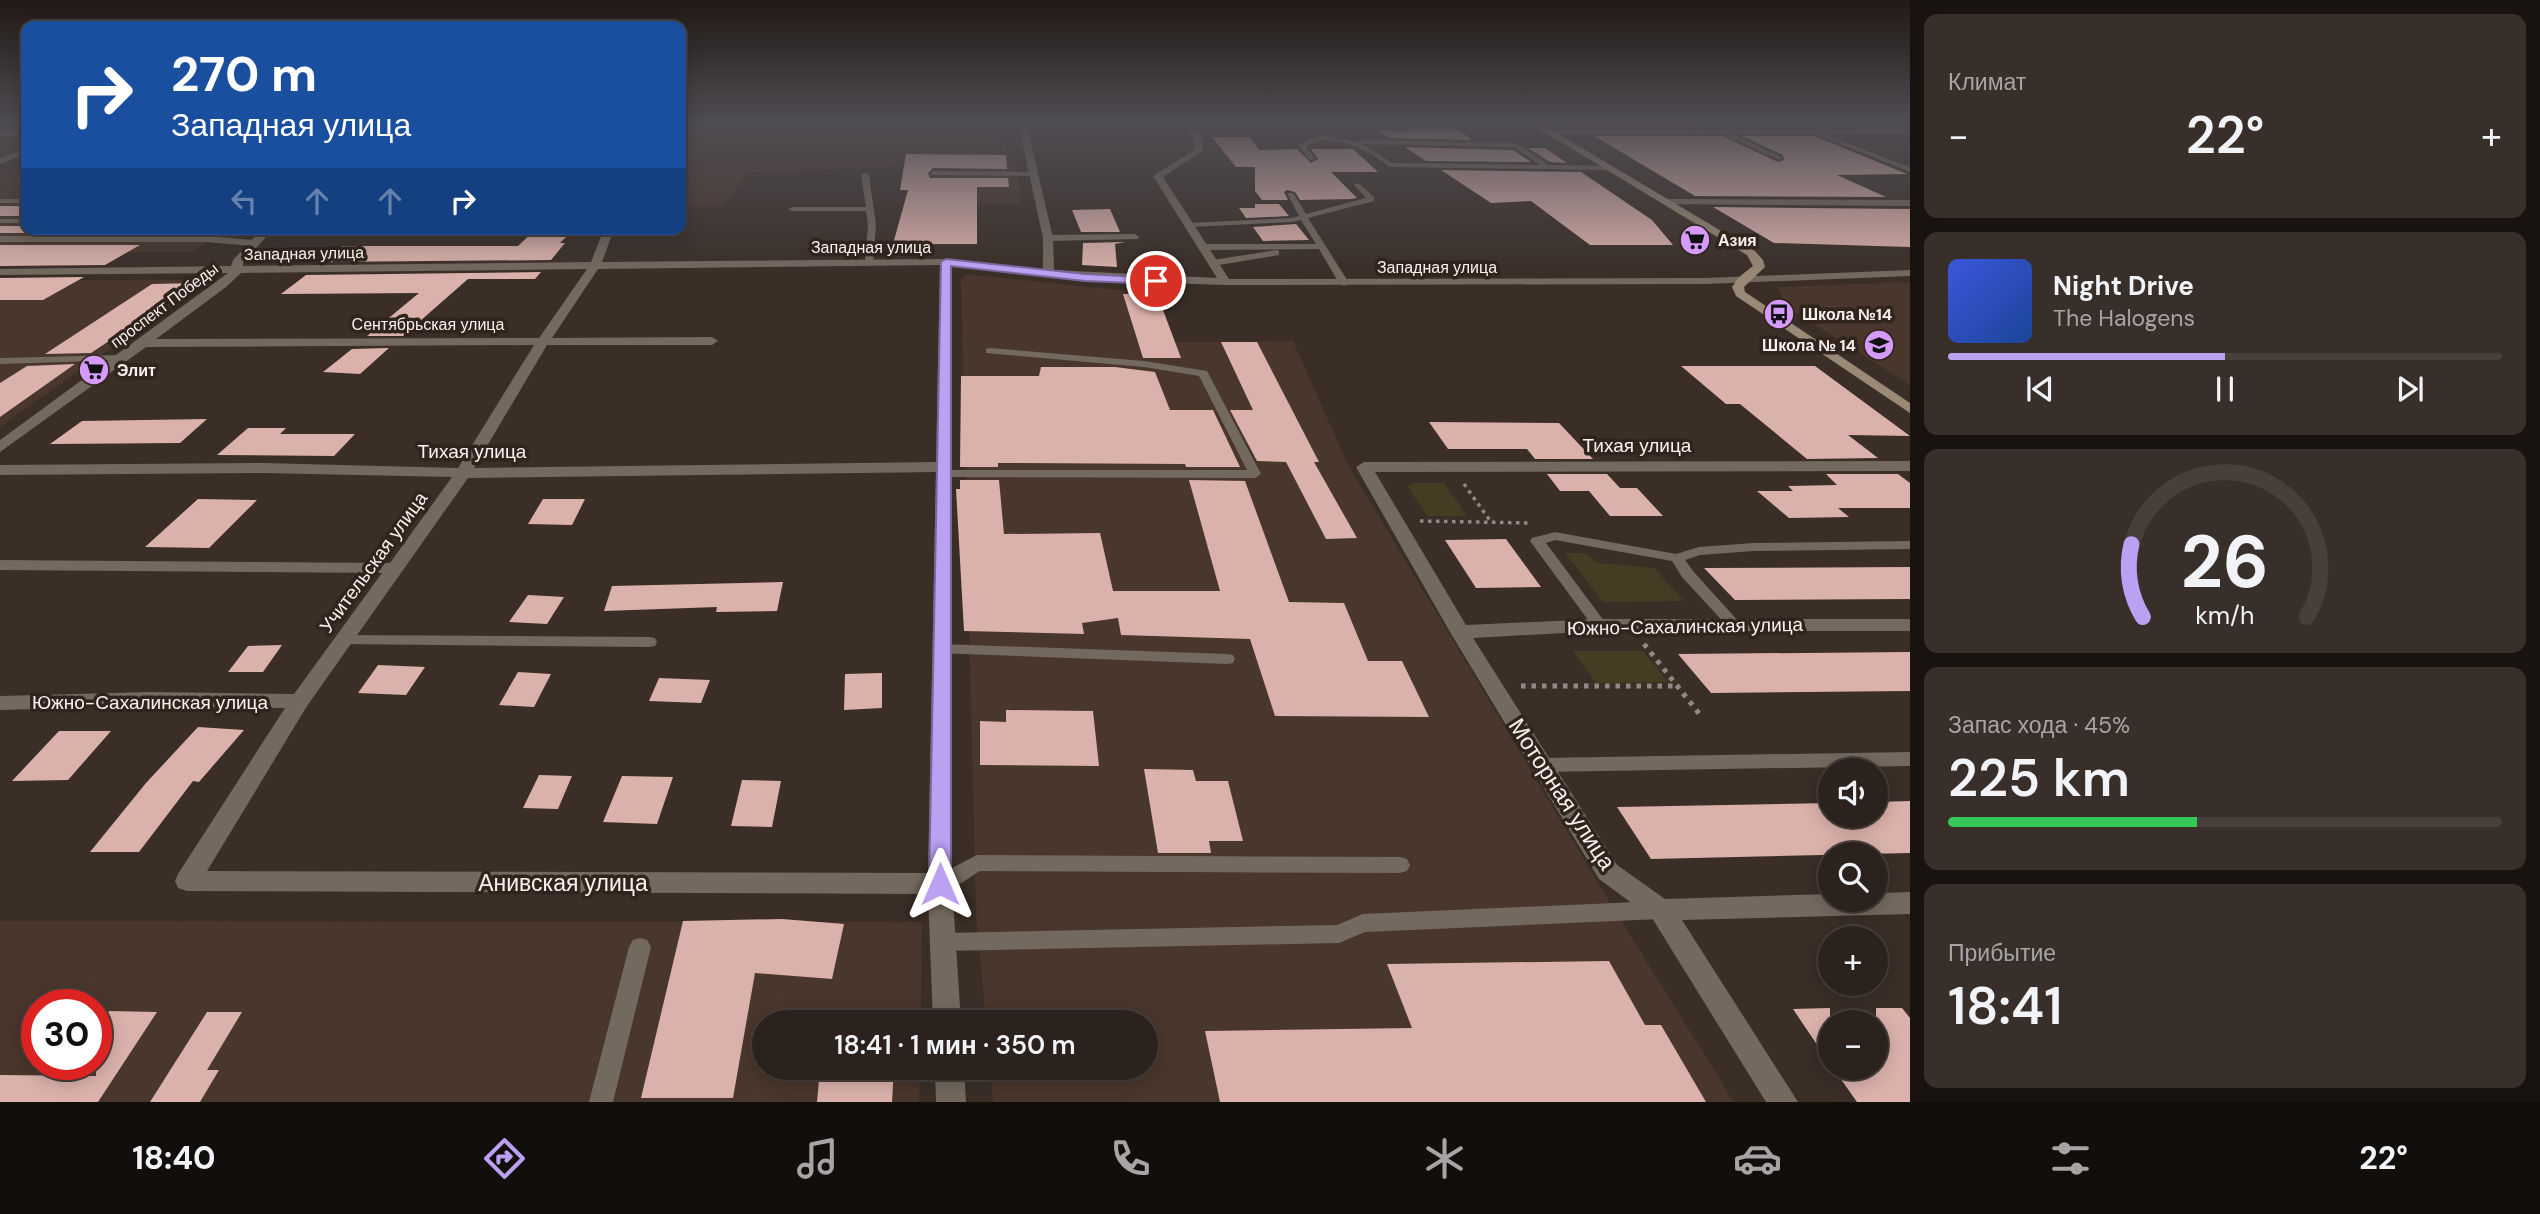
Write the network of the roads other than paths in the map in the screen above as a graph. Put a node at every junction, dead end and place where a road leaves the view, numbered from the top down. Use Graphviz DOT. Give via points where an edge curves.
graph roads {
  1 [pos="976,173"];
  2 [pos="1162,173"];
  3 [pos="1618,173"];
  4 [pos="1033,174"];
  5 [pos="865,175"];
  6 [pos="1358,185"];
  7 [pos="1290,195"];
  8 [pos="0,201"];
  9 [pos="21,201"];
  10 [pos="1667,202"];
  11 [pos="1910,203"];
  12 [pos="792,209"];
  13 [pos="869,209"];
  14 [pos="1301,218"];
  15 [pos="0,221"];
  16 [pos="21,221"];
  17 [pos="1189,225"];
  18 [pos="262,235"];
  19 [pos="607,235"];
  20 [pos="1135,237"];
  21 [pos="1048,238"];
  22 [pos="0,239"];
  23 [pos="254,243"];
  24 [pos="1322,246"];
  25 [pos="1203,247"];
  26 [pos="946,262"];
  27 [pos="869,263"];
  28 [pos="1213,263"];
  29 [pos="596,264"];
  30 [pos="237,270"];
  31 [pos="0,271"];
  32 [pos="1910,273"];
  33 [pos="1049,274"];
  34 [pos="1743,279"];
  35 [pos="1224,282"];
  36 [pos="1344,283"];
  37 [pos="544,340"];
  38 [pos="712,341"];
  39 [pos="144,343"];
  40 [pos="990,351"];
  41 [pos="123,358"];
  42 [pos="0,361"];
  43 [pos="1910,410"];
  44 [pos="0,447"];
  45 [pos="1910,466"];
  46 [pos="1364,467"];
  47 [pos="0,470"];
  48 [pos="943,470"];
  49 [pos="463,473"];
  50 [pos="1910,545"];
  51 [pos="1677,558"];
  52 [pos="0,565"];
  53 [pos="395,568"];
  54 [pos="1599,625"];
  55 [pos="1734,625"];
  56 [pos="1910,625"];
  57 [pos="1460,632"];
  58 [pos="344,640"];
  59 [pos="649,642"];
  60 [pos="942,649"];
  61 [pos="1227,659"];
  62 [pos="300,701"];
  63 [pos="0,703"];
  64 [pos="1910,759"];
  65 [pos="1542,765"];
  66 [pos="1400,865"];
  67 [pos="187,881"];
  68 [pos="940,884"];
  69 [pos="1910,903"];
  70 [pos="1661,910"];
  71 [pos="943,942"];
  72 [pos="640,947"];
  73 [pos="946,1010"];
  74 [pos="950,1080"];
  75 [pos="601,1102"];
  76 [pos="951,1102"];
  77 [pos="1783,1102"];
  1 -- 4 [label="lane"];
  2 -- 17 [label="street" via="1158,176"];
  3 -- 10 [label="street"];
  4 -- 21 [label="street"];
  5 -- 13 [label="lane"];
  6 -- 14 [label="lane" via="1371,199"];
  7 -- 14 [label="lane"];
  8 -- 9 [label="lane"];
  10 -- 11 [label="street"];
  10 -- 34 [label="street" via="1758,260 1759,267"];
  12 -- 13 [label="lane"];
  13 -- 27 [label="lane"];
  14 -- 17 [label="lane"];
  14 -- 24 [label="lane"];
  15 -- 16 [label="lane"];
  17 -- 25 [label="street"];
  18 -- 23 [label="street, проспект Победы"];
  19 -- 29 [label="street, Учительская улица"];
  20 -- 21 [label="lane"];
  21 -- 33 [label="street"];
  22 -- 23 [label="lane"];
  23 -- 30 [label="street, проспект Победы" via="237,262"];
  24 -- 25 [label="lane"];
  24 -- 28 [label="lane"];
  24 -- 36 [label="lane"];
  25 -- 28 [label="street"];
  26 -- 27 [label="street, Западная улица"];
  26 -- 33 [label="street, Западная улица"];
  26 -- 48 [label="street"];
  27 -- 29 [label="street, Западная улица"];
  28 -- 35 [label="street"];
  29 -- 30 [label="street, Западная улица"];
  29 -- 37 [label="street, Учительская улица"];
  30 -- 31 [label="street, Западная улица"];
  30 -- 39 [label="street, проспект Победы"];
  32 -- 34 [label="street, Западная улица"];
  33 -- 35 [label="street, Западная улица"];
  34 -- 36 [label="street, Западная улица"];
  34 -- 43 [label="street" via="1740,294 1750,302"];
  35 -- 36 [label="street, Западная улица"];
  37 -- 38 [label="street, Сентябрьская улица"];
  37 -- 39 [label="street, Сентябрьская улица"];
  37 -- 49 [label="street, Учительская улица"];
  39 -- 41 [label="street, проспект Победы"];
  40 -- 48 [label="lane" via="1203,373 1255,474"];
  41 -- 42 [label="lane"];
  41 -- 44 [label="street, проспект Победы"];
  45 -- 46 [label="street, Тихая улица"];
  46 -- 57 [label="street, Моторная улица"];
  47 -- 49 [label="street, Тихая улица" via="263,468"];
  48 -- 49 [label="street, Тихая улица"];
  48 -- 60 [label="street"];
  49 -- 53 [label="street, Учительская улица"];
  50 -- 51 [label="lane" via="1754,547 1699,551"];
  51 -- 54 [label="lane" via="1555,536 1537,541"];
  51 -- 55 [label="lane"];
  52 -- 53 [label="street"];
  53 -- 58 [label="street, Учительская улица"];
  54 -- 55 [label="street, Южно-Сахалинская улица"];
  54 -- 57 [label="street, Южно-Сахалинская улица"];
  55 -- 56 [label="street, Южно-Сахалинская улица"];
  57 -- 65 [label="street, Моторная улица"];
  58 -- 59 [label="lane"];
  58 -- 62 [label="street, Учительская улица"];
  60 -- 61 [label="lane"];
  60 -- 68 [label="street"];
  62 -- 63 [label="street, Южно-Сахалинская улица"];
  62 -- 67 [label="street, Учительская улица"];
  64 -- 65 [label="lane"];
  65 -- 70 [label="street, Моторная улица" via="1608,872"];
  66 -- 68 [label="lane" via="977,863"];
  67 -- 68 [label="street, Анивская улица"];
  68 -- 71 [label="street"];
  69 -- 70 [label="street"];
  70 -- 71 [label="lane" via="1363,923 1339,934"];
  70 -- 77 [label="street, Моторная улица"];
  71 -- 73 [label="street"];
  72 -- 75 [label="lane"];
  74 -- 76 [label="street"];
}
